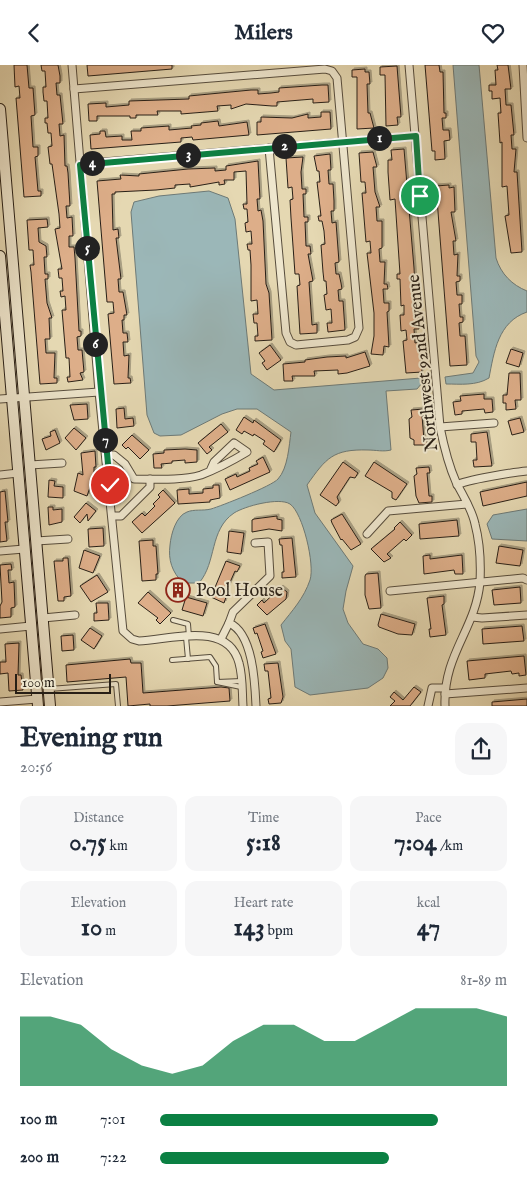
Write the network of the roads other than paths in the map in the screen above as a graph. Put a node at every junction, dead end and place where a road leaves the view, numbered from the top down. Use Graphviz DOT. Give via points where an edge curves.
graph roads {
  1 [pos="72,65"];
  2 [pos="409,65"];
  3 [pos="523,65"];
  4 [pos="74,89"];
  5 [pos="0,109"];
  6 [pos="416,136"];
  7 [pos="527,138"];
  8 [pos="343,141"];
  9 [pos="269,148"];
  10 [pos="80,165"];
  11 [pos="0,256"];
  12 [pos="3,322"];
  13 [pos="100,391"];
  14 [pos="24,397"];
  15 [pos="13,398"];
  16 [pos="0,399"];
  17 [pos="494,423"];
  18 [pos="440,427"];
  19 [pos="107,455"];
  20 [pos="62,463"];
  21 [pos="30,465"];
  22 [pos="210,471"];
  23 [pos="527,471"];
  24 [pos="18,473"];
  25 [pos="0,475"];
  26 [pos="150,479"];
  27 [pos="457,485"];
  28 [pos="468,503"];
  29 [pos="113,516"];
  30 [pos="367,534"];
  31 [pos="68,539"];
  32 [pos="36,541"];
  33 [pos="254,543"];
  34 [pos="24,549"];
  35 [pos="0,551"];
  36 [pos="527,580"];
  37 [pos="480,583"];
  38 [pos="390,591"];
  39 [pos="75,615"];
  40 [pos="527,615"];
  41 [pos="472,617"];
  42 [pos="43,618"];
  43 [pos="173,620"];
  44 [pos="229,623"];
  45 [pos="0,629"];
  46 [pos="32,631"];
  47 [pos="187,637"];
  48 [pos="221,639"];
  49 [pos="188,659"];
  50 [pos="172,660"];
  51 [pos="242,684"];
  52 [pos="527,688"];
  53 [pos="49,689"];
  54 [pos="445,691"];
  55 [pos="0,702"];
  56 [pos="37,703"];
  57 [pos="50,706"];
  58 [pos="118,706"];
  59 [pos="243,706"];
  60 [pos="256,706"];
  61 [pos="428,706"];
  62 [pos="445,706"];
  1 -- 4 [label="street"];
  2 -- 6 [label="street, Northwest 92nd Avenue"];
  3 -- 7 [label="street"];
  4 -- 8 [label="street" via="325,69 332,71 337,78"];
  4 -- 10 [label="street"];
  5 -- 14 [label="main road"];
  6 -- 8 [label="street"];
  6 -- 18 [label="street, Northwest 92nd Avenue"];
  8 -- 9 [label="street"];
  8 -- 9 [label="street" via="359,328 355,337 348,341 296,345 290,342 286,333"];
  9 -- 10 [label="street"];
  10 -- 13 [label="street"];
  11 -- 12 [label="main road"];
  12 -- 15 [label="main road"];
  13 -- 14 [label="street"];
  13 -- 19 [label="street"];
  14 -- 15 [label="street"];
  14 -- 21 [label="main road"];
  15 -- 16 [label="street"];
  15 -- 24 [label="main road"];
  17 -- 18 [label="street"];
  18 -- 27 [label="street, Northwest 92nd Avenue" via="445,454"];
  19 -- 26 [label="street" via="114,455 125,464 134,479"];
  19 -- 29 [label="street"];
  20 -- 21 [label="street"];
  21 -- 32 [label="main road"];
  22 -- 22 [label="street" via="223,466 247,452 234,443 214,461"];
  22 -- 26 [label="street" via="199,475"];
  23 -- 27 [label="street" via="477,481 465,480"];
  24 -- 25 [label="street"];
  24 -- 34 [label="main road"];
  26 -- 29 [label="street" via="150,487 121,516"];
  27 -- 28 [label="street, Northwest 92nd Avenue"];
  28 -- 30 [label="street" via="388,511"];
  28 -- 37 [label="street, Northwest 92nd Avenue" via="480,552"];
  29 -- 47 [label="street" via="122,626 126,636 139,641"];
  31 -- 32 [label="street"];
  32 -- 42 [label="main road"];
  33 -- 44 [label="street" via="268,543 270,576 233,612"];
  34 -- 35 [label="street"];
  34 -- 46 [label="main road"];
  36 -- 37 [label="street"];
  37 -- 38 [label="street"];
  37 -- 41 [label="street, Northwest 92nd Avenue"];
  39 -- 42 [label="street"];
  40 -- 41 [label="street"];
  41 -- 54 [label="street, Northwest 92nd Avenue" via="451,660"];
  42 -- 53 [label="main road"];
  43 -- 47 [label="lane" via="188,624"];
  44 -- 48 [label="street"];
  44 -- 60 [label="street" via="239,628 253,665"];
  45 -- 46 [label="street"];
  46 -- 53 [label="main road" via="39,653 42,681"];
  46 -- 56 [label="main road"];
  47 -- 48 [label="street"];
  47 -- 49 [label="lane"];
  48 -- 51 [label="street" via="238,658"];
  49 -- 50 [label="lane"];
  49 -- 51 [label="lane" via="210,657 215,661 217,682"];
  51 -- 59 [label="street"];
  52 -- 54 [label="street"];
  53 -- 57 [label="main road"];
  53 -- 58 [label="lane" via="116,684"];
  54 -- 61 [label="street" via="432,688"];
  54 -- 62 [label="street, Northwest 92nd Avenue"];
  55 -- 56 [label="street"];
}
